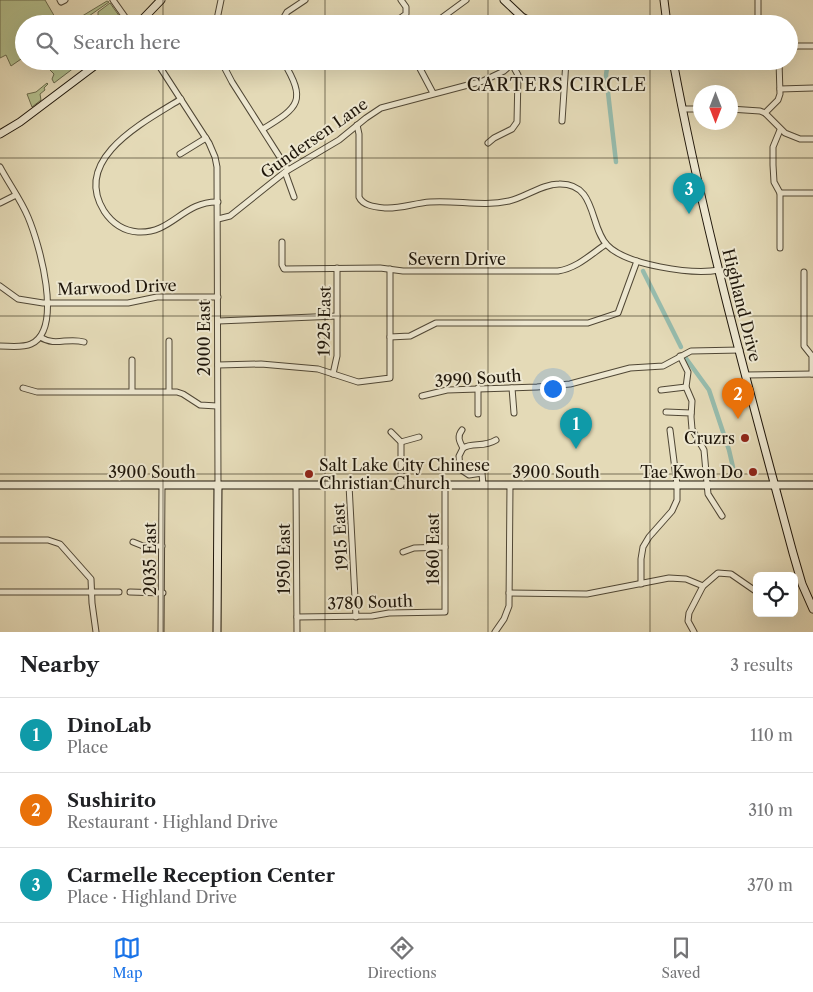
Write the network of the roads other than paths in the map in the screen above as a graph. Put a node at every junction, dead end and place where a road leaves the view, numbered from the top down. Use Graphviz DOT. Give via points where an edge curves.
graph roads {
  1 [pos="60,0"];
  2 [pos="65,0"];
  3 [pos="113,0"];
  4 [pos="161,0"];
  5 [pos="221,0"];
  6 [pos="305,0"];
  7 [pos="401,0"];
  8 [pos="466,0"];
  9 [pos="504,0"];
  10 [pos="664,0"];
  11 [pos="758,0"];
  12 [pos="124,15"];
  13 [pos="147,15"];
  14 [pos="218,15"];
  15 [pos="285,15"];
  16 [pos="405,15"];
  17 [pos="446,15"];
  18 [pos="520,15"];
  19 [pos="666,15"];
  20 [pos="758,15"];
  21 [pos="798,46"];
  22 [pos="813,46"];
  23 [pos="89,70"];
  24 [pos="162,70"];
  25 [pos="226,70"];
  26 [pos="288,70"];
  27 [pos="421,70"];
  28 [pos="504,70"];
  29 [pos="516,70"];
  30 [pos="565,70"];
  31 [pos="675,70"];
  32 [pos="779,70"];
  33 [pos="813,88"];
  34 [pos="780,89"];
  35 [pos="434,94"];
  36 [pos="181,99"];
  37 [pos="682,109"];
  38 [pos="693,109"];
  39 [pos="738,109"];
  40 [pos="766,113"];
  41 [pos="562,121"];
  42 [pos="357,125"];
  43 [pos="263,129"];
  44 [pos="780,130"];
  45 [pos="0,134"];
  46 [pos="206,138"];
  47 [pos="813,139"];
  48 [pos="488,143"];
  49 [pos="180,154"];
  50 [pos="0,167"];
  51 [pos="286,171"];
  52 [pos="780,193"];
  53 [pos="813,193"];
  54 [pos="16,196"];
  55 [pos="294,197"];
  56 [pos="218,202"];
  57 [pos="0,203"];
  58 [pos="218,220"];
  59 [pos="282,242"];
  60 [pos="606,244"];
  61 [pos="780,248"];
  62 [pos="637,261"];
  63 [pos="337,268"];
  64 [pos="390,269"];
  65 [pos="719,270"];
  66 [pos="804,272"];
  67 [pos="0,286"];
  68 [pos="218,297"];
  69 [pos="46,303"];
  70 [pos="337,316"];
  71 [pos="218,322"];
  72 [pos="40,337"];
  73 [pos="390,338"];
  74 [pos="169,341"];
  75 [pos="84,342"];
  76 [pos="0,346"];
  77 [pos="740,350"];
  78 [pos="680,356"];
  79 [pos="132,360"];
  80 [pos="218,365"];
  81 [pos="333,374"];
  82 [pos="812,374"];
  83 [pos="746,375"];
  84 [pos="686,387"];
  85 [pos="23,388"];
  86 [pos="478,388"];
  87 [pos="512,388"];
  88 [pos="661,390"];
  89 [pos="132,391"];
  90 [pos="168,391"];
  91 [pos="422,396"];
  92 [pos="217,406"];
  93 [pos="666,412"];
  94 [pos="514,413"];
  95 [pos="691,413"];
  96 [pos="478,414"];
  97 [pos="462,430"];
  98 [pos="670,430"];
  99 [pos="391,432"];
  100 [pos="418,437"];
  101 [pos="496,440"];
  102 [pos="401,442"];
  103 [pos="463,448"];
  104 [pos="0,485"];
  105 [pos="162,485"];
  106 [pos="218,485"];
  107 [pos="296,485"];
  108 [pos="401,485"];
  109 [pos="445,485"];
  110 [pos="483,485"];
  111 [pos="510,485"];
  112 [pos="677,485"];
  113 [pos="707,485"];
  114 [pos="775,485"];
  115 [pos="813,485"];
  116 [pos="349,486"];
  117 [pos="722,516"];
  118 [pos="0,540"];
  119 [pos="133,542"];
  120 [pos="162,546"];
  121 [pos="445,547"];
  122 [pos="403,552"];
  123 [pos="795,572"];
  124 [pos="798,579"];
  125 [pos="641,584"];
  126 [pos="703,586"];
  127 [pos="753,589"];
  128 [pos="0,592"];
  129 [pos="119,592"];
  130 [pos="130,592"];
  131 [pos="92,593"];
  132 [pos="162,593"];
  133 [pos="509,593"];
  134 [pos="813,610"];
  135 [pos="445,612"];
  136 [pos="297,617"];
  137 [pos="356,617"];
  138 [pos="96,632"];
  139 [pos="162,632"];
  140 [pos="218,632"];
  141 [pos="297,632"];
  142 [pos="495,632"];
  143 [pos="694,632"];
  1 -- 2 [label="street"];
  3 -- 12 [label="street"];
  4 -- 13 [label="main road"];
  5 -- 14 [label="street"];
  6 -- 15 [label="street"];
  7 -- 16 [label="street" via="406,7"];
  8 -- 17 [label="street"];
  9 -- 18 [label="main road"];
  10 -- 19 [label="main road"];
  11 -- 20 [label="street"];
  21 -- 22 [label="street"];
  23 -- 45 [label="main road"];
  24 -- 36 [label="street, 2000 East"];
  25 -- 43 [label="street"];
  26 -- 43 [label="street" via="296,86 297,99 291,110"];
  27 -- 35 [label="street"];
  28 -- 35 [label="street, Gundersen Lane" via="483,81"];
  29 -- 48 [label="street" via="517,122 512,129"];
  30 -- 41 [label="street"];
  31 -- 37 [label="main road, Highland Drive"];
  32 -- 34 [label="street"];
  33 -- 34 [label="street"];
  34 -- 40 [label="street" via="778,100"];
  35 -- 42 [label="street, Gundersen Lane" via="381,108"];
  36 -- 46 [label="street, 2000 East"];
  36 -- 56 [label="street" via="118,141 100,169 97,197 112,220 126,230 138,232 161,229 194,206"];
  37 -- 38 [label="street"];
  37 -- 65 [label="main road, Highland Drive"];
  39 -- 40 [label="street"];
  40 -- 44 [label="street"];
  42 -- 51 [label="street, Gundersen Lane" via="340,140"];
  42 -- 60 [label="street" via="359,197 368,205 387,208 428,202 480,204 509,201 546,187 566,184 579,190 587,199"];
  43 -- 51 [label="street"];
  44 -- 47 [label="street" via="800,139"];
  44 -- 52 [label="street" via="773,147 772,166 774,182"];
  46 -- 49 [label="street"];
  46 -- 56 [label="street, 2000 East" via="217,163"];
  50 -- 54 [label="street"];
  51 -- 55 [label="street"];
  51 -- 58 [label="street, Gundersen Lane" via="230,216"];
  52 -- 53 [label="street"];
  52 -- 61 [label="street"];
  54 -- 57 [label="street"];
  54 -- 69 [label="street" via="30,221 44,267"];
  56 -- 58 [label="street, 2000 East"];
  58 -- 68 [label="street, 2000 East"];
  59 -- 63 [label="street, Severn Drive" via="283,268"];
  60 -- 62 [label="street"];
  60 -- 64 [label="street, Severn Drive" via="578,265 558,271"];
  62 -- 65 [label="street" via="688,271"];
  62 -- 73 [label="street" via="618,314 578,324 436,323 410,336"];
  63 -- 64 [label="street, Severn Drive"];
  63 -- 70 [label="street, 1925 East"];
  64 -- 73 [label="street"];
  65 -- 77 [label="main road, Highland Drive"];
  66 -- 82 [label="street" via="804,346 812,356"];
  67 -- 69 [label="street, Marwood Drive" via="21,300"];
  68 -- 69 [label="street, Marwood Drive" via="160,297 128,303"];
  68 -- 71 [label="street, 2000 East"];
  69 -- 72 [label="street" via="46,326"];
  70 -- 71 [label="street"];
  70 -- 81 [label="street, 1925 East" via="337,362"];
  71 -- 80 [label="street, 2000 East"];
  72 -- 75 [label="street" via="53,343"];
  72 -- 76 [label="street" via="27,345"];
  73 -- 81 [label="street" via="390,378 358,382"];
  74 -- 90 [label="street"];
  77 -- 78 [label="street, 3990 South" via="691,351"];
  77 -- 83 [label="main road, Highland Drive"];
  78 -- 84 [label="street" via="687,370"];
  78 -- 87 [label="street, 3990 South" via="663,366 630,368 580,382"];
  79 -- 89 [label="street"];
  80 -- 81 [label="street" via="261,364 318,369"];
  80 -- 92 [label="street, 2000 East"];
  82 -- 83 [label="street"];
  83 -- 114 [label="main road, Highland Drive"];
  84 -- 88 [label="street"];
  84 -- 95 [label="street" via="692,400"];
  85 -- 89 [label="street" via="37,392"];
  86 -- 87 [label="street, 3990 South"];
  86 -- 91 [label="street, 3990 South" via="442,390"];
  86 -- 96 [label="street"];
  87 -- 94 [label="street"];
  89 -- 90 [label="street"];
  90 -- 92 [label="street" via="184,394 200,405"];
  92 -- 106 [label="street, 2000 East"];
  93 -- 95 [label="street"];
  95 -- 113 [label="street" via="692,429 704,450"];
  97 -- 103 [label="street" via="459,439"];
  98 -- 112 [label="street"];
  99 -- 102 [label="street"];
  100 -- 102 [label="street"];
  101 -- 103 [label="street"];
  102 -- 108 [label="street"];
  103 -- 110 [label="street" via="458,456 460,469 468,475 482,472"];
  104 -- 105 [label="main road, 3900 South"];
  105 -- 106 [label="main road, 3900 South"];
  105 -- 120 [label="street, 2035 East"];
  106 -- 107 [label="main road, 3900 South"];
  106 -- 140 [label="main road, 2000 East"];
  107 -- 116 [label="main road, 3900 South"];
  107 -- 136 [label="street, 1950 East"];
  108 -- 109 [label="main road, 3900 South"];
  108 -- 116 [label="main road, 3900 South"];
  109 -- 110 [label="main road, 3900 South"];
  109 -- 121 [label="street, 1860 East"];
  110 -- 111 [label="main road, 3900 South"];
  111 -- 112 [label="main road, 3900 South"];
  111 -- 133 [label="street"];
  112 -- 113 [label="main road, 3900 South"];
  112 -- 125 [label="street" via="674,509 649,537 642,551"];
  113 -- 114 [label="main road, 3900 South"];
  113 -- 117 [label="street" via="709,496"];
  114 -- 115 [label="main road, 3900 South"];
  114 -- 123 [label="main road, Highland Drive"];
  116 -- 137 [label="street, 1915 East"];
  118 -- 131 [label="street" via="56,541 89,575"];
  119 -- 120 [label="street" via="143,546"];
  120 -- 132 [label="street, 2035 East"];
  121 -- 122 [label="street" via="414,548"];
  121 -- 135 [label="street, 1860 East"];
  124 -- 134 [label="main road, Highland Drive"];
  125 -- 126 [label="street" via="678,578"];
  125 -- 133 [label="street" via="587,594"];
  126 -- 127 [label="street" via="718,573 725,573 738,577"];
  126 -- 143 [label="street" via="688,617"];
  128 -- 131 [label="street"];
  129 -- 131 [label="street"];
  130 -- 132 [label="street"];
  131 -- 138 [label="street"];
  132 -- 139 [label="street, 2035 East"];
  133 -- 142 [label="street" via="506,615"];
  135 -- 137 [label="street, 3780 South"];
  136 -- 137 [label="street, 3780 South"];
  136 -- 141 [label="street, 1950 East"];
}
